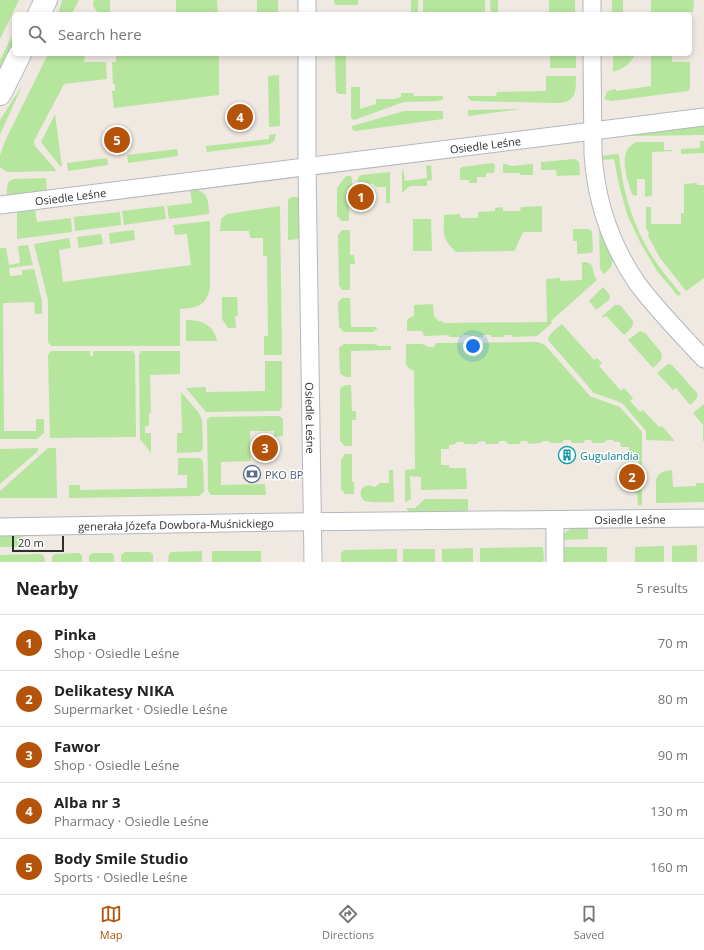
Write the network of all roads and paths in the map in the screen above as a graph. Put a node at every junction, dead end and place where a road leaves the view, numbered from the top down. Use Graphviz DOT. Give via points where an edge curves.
graph roads {
  1 [pos="46,0"];
  2 [pos="307,0"];
  3 [pos="592,0"];
  4 [pos="40,12"];
  5 [pos="307,12"];
  6 [pos="592,12"];
  7 [pos="19,56"];
  8 [pos="307,56"];
  9 [pos="592,56"];
  10 [pos="0,94"];
  11 [pos="704,116"];
  12 [pos="593,131"];
  13 [pos="307,167"];
  14 [pos="0,205"];
  15 [pos="704,359"];
  16 [pos="704,518"];
  17 [pos="555,520"];
  18 [pos="312,522"];
  19 [pos="0,527"];
  20 [pos="313,562"];
  21 [pos="555,562"];
  1 -- 4 [label="street"];
  2 -- 5 [label="street"];
  3 -- 6 [label="street"];
  7 -- 10 [label="street"];
  8 -- 13 [label="street, Osiedle Leśne"];
  9 -- 12 [label="street"];
  11 -- 12 [label="street, Osiedle Leśne"];
  12 -- 13 [label="street, Osiedle Leśne"];
  12 -- 15 [label="street" via="594,165 599,198 618,249 630,272 649,298"];
  13 -- 14 [label="street, Osiedle Leśne"];
  13 -- 18 [label="street, Osiedle Leśne"];
  16 -- 17 [label="street, Osiedle Leśne"];
  17 -- 18 [label="street, Osiedle Leśne"];
  17 -- 21 [label="street"];
  18 -- 19 [label="street, generała Józefa Dowbora-Muśnickiego"];
  18 -- 20 [label="street"];
}
